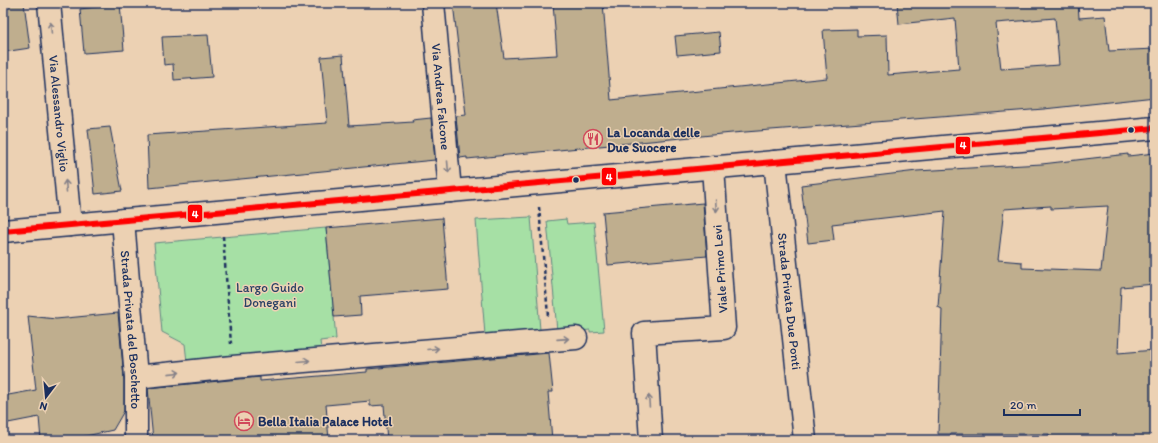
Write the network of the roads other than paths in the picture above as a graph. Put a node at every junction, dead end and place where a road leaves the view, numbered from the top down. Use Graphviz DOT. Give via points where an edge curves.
graph roads {
  1 [pos="49,3"];
  2 [pos="433,3"];
  3 [pos="1155,128"];
  4 [pos="775,162"];
  5 [pos="713,167"];
  6 [pos="450,191"];
  7 [pos="123,220"];
  8 [pos="70,225"];
  9 [pos="3,230"];
  10 [pos="576,338"];
  11 [pos="136,377"];
  12 [pos="136,440"];
  13 [pos="651,440"];
  14 [pos="804,440"];
  8 -- 1 [label="street, Via Alessandro Viglio, one-way"];
  2 -- 6 [label="street, Via Andrea Falcone, one-way"];
  3 -- 4 [label="street"];
  4 -- 5 [label="street"];
  4 -- 14 [label="street, Strada Privata Due Ponti"];
  5 -- 6 [label="street"];
  5 -- 13 [label="street, Viale Primo Levi" via="724,328 644,333"];
  6 -- 7 [label="street"];
  7 -- 8 [label="street"];
  7 -- 11 [label="street, Strada Privata del Boschetto"];
  8 -- 9 [label="street"];
  11 -- 10 [label="street, one-way"];
  11 -- 12 [label="street, Strada Privata del Boschetto"];
}
